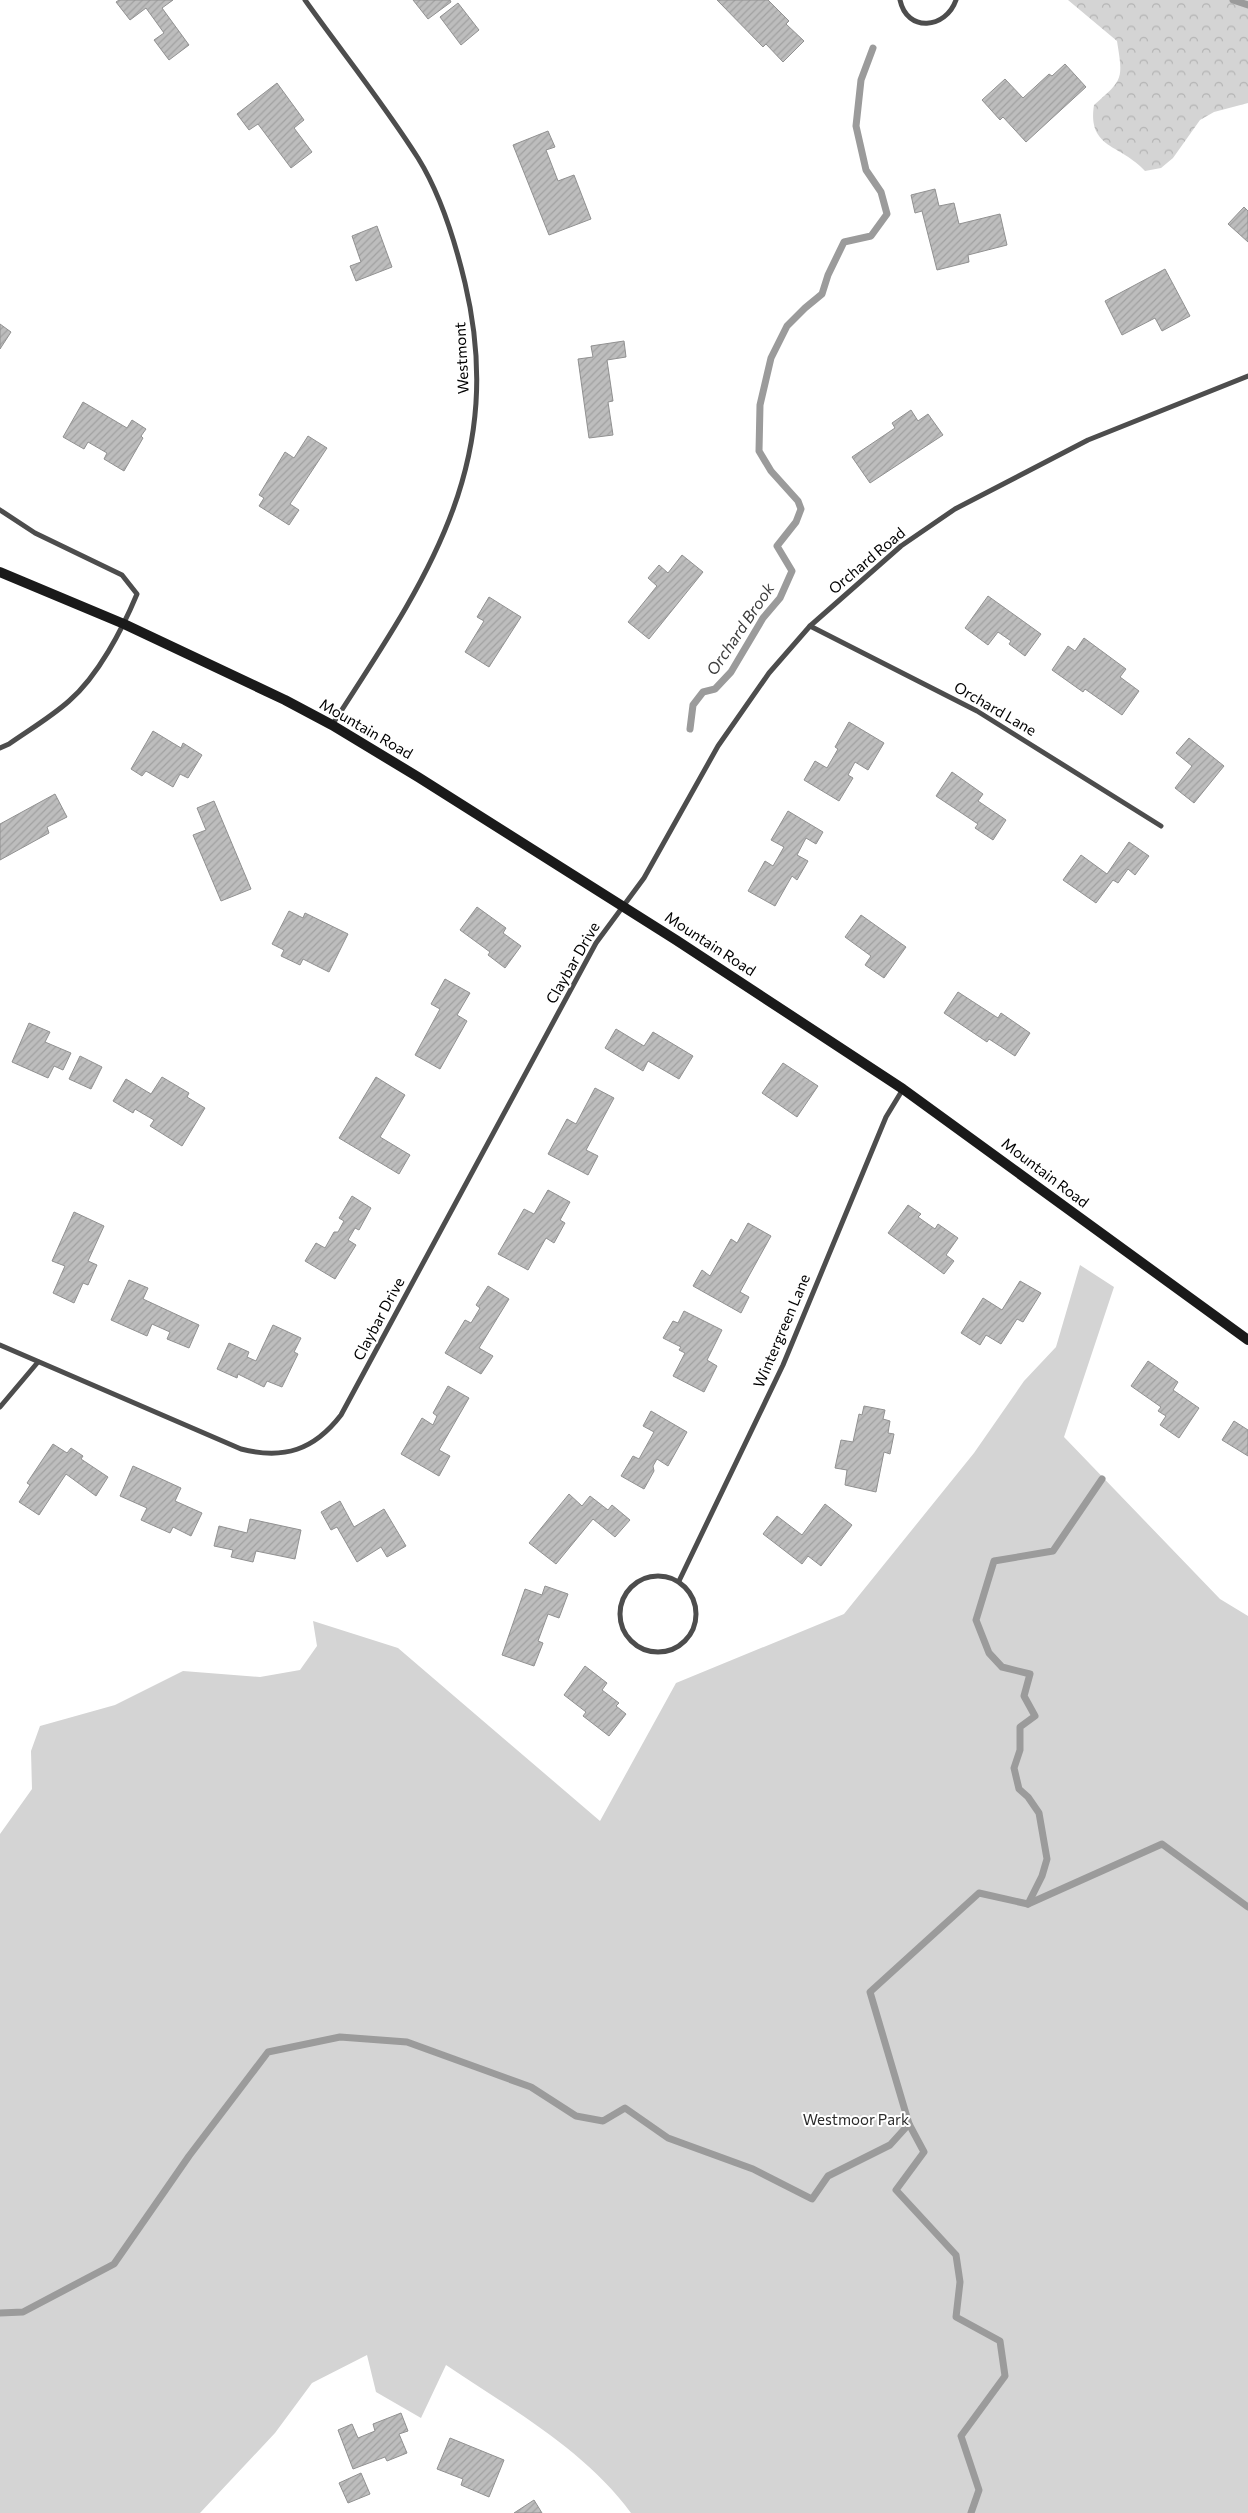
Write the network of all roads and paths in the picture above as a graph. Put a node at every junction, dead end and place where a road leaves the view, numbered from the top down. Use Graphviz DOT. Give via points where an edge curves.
graph roads {
  1 [pos="304,0"];
  2 [pos="900,0"];
  3 [pos="956,0"];
  4 [pos="1248,376"];
  5 [pos="0,510"];
  6 [pos="0,572"];
  7 [pos="124,624"];
  8 [pos="810,626"];
  9 [pos="332,725"];
  10 [pos="0,748"];
  11 [pos="1161,826"];
  12 [pos="623,906"];
  13 [pos="903,1089"];
  14 [pos="1248,1340"];
  15 [pos="0,1345"];
  16 [pos="38,1362"];
  17 [pos="0,1407"];
  18 [pos="679,1581"];
  1 -- 9 [label="street, Westmont" via="419,159 443,209 472,311 476,363 475,422 468,467 453,515 405,611"];
  2 -- 3 [label="street" via="912,18 930,24 947,17"];
  4 -- 8 [label="street, Orchard Road" via="1088,440 955,508 900,546"];
  5 -- 7 [label="street" via="35,533 122,575 137,594"];
  6 -- 7 [label="main road, Mountain Road"];
  7 -- 9 [label="main road, Mountain Road"];
  7 -- 10 [label="street" via="104,659 70,701"];
  8 -- 11 [label="street, Orchard Lane" via="977,711"];
  8 -- 12 [label="street, Orchard Road" via="741,711 644,878"];
  9 -- 12 [label="main road, Mountain Road"];
  12 -- 13 [label="main road, Mountain Road"];
  12 -- 16 [label="street, Claybar Drive" via="596,943 341,1415 318,1440 282,1453 241,1449"];
  13 -- 14 [label="main road, Mountain Road"];
  13 -- 18 [label="street, Wintergreen Lane" via="886,1117 783,1365"];
  15 -- 16 [label="street, Claybar Drive"];
  16 -- 17 [label="street"];
  18 -- 18 [label="street" via="653,1575 640,1580 624,1596 620,1622 625,1635 638,1647 664,1653 691,1636 697,1609 693,1597"];
}
